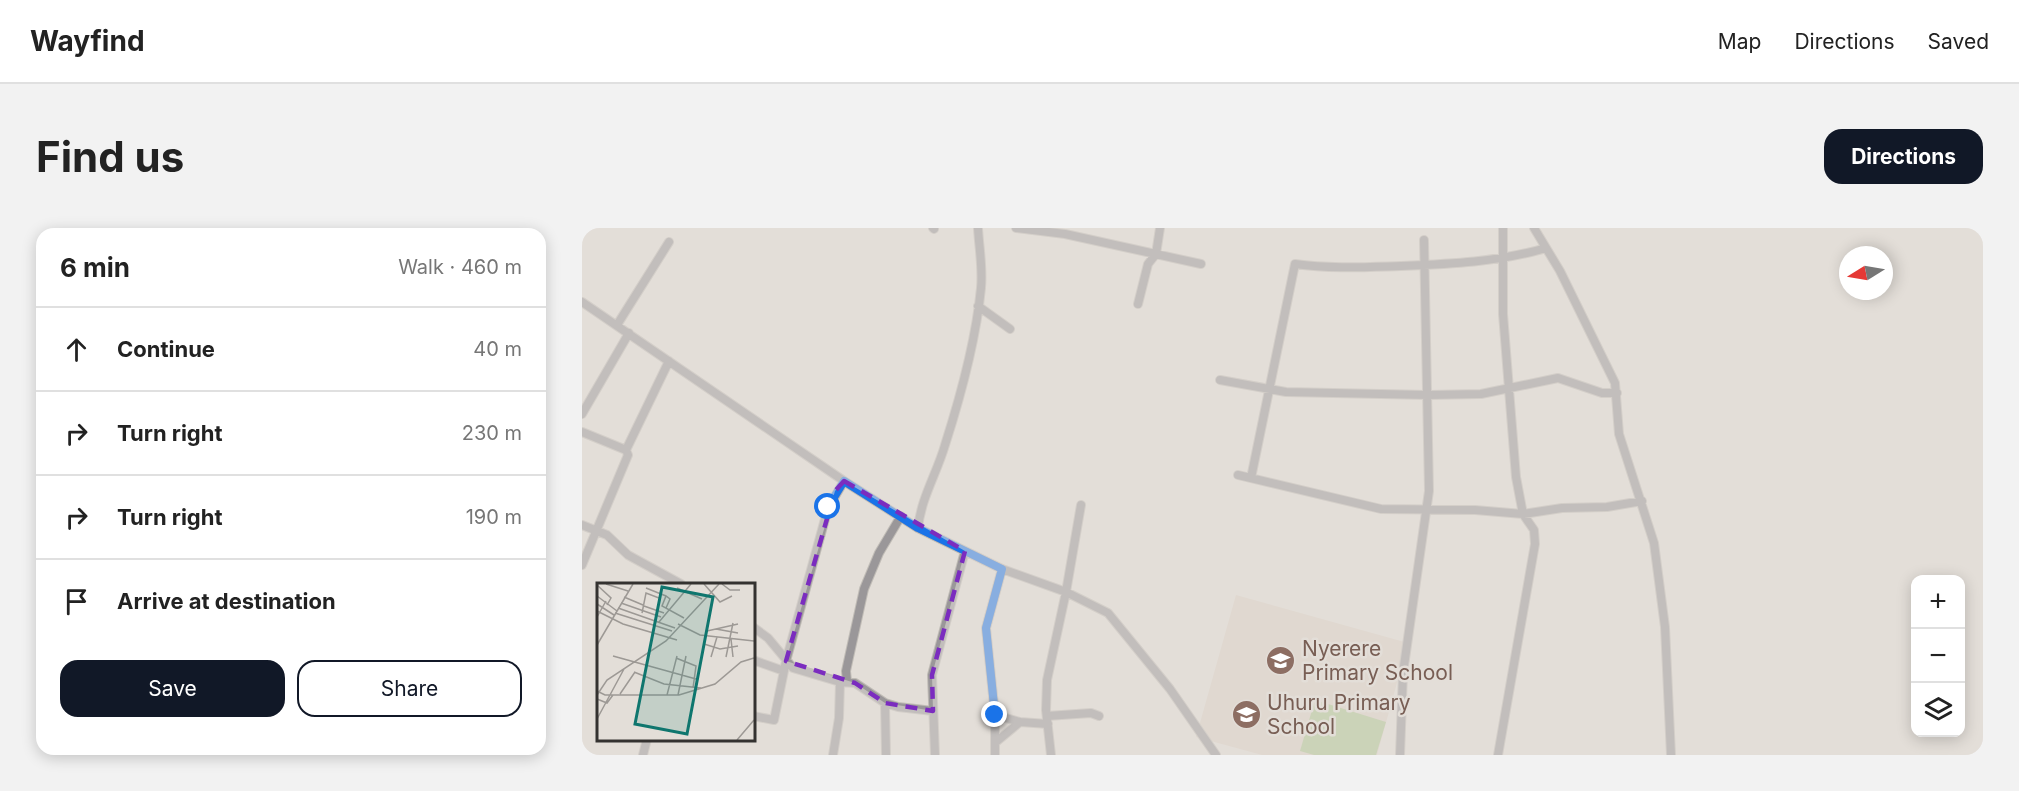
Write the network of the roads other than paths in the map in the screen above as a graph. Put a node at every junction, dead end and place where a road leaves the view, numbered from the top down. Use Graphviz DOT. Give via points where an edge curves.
graph roads {
  1 [pos="978,228"];
  2 [pos="1016,228"];
  3 [pos="1160,228"];
  4 [pos="1503,228"];
  5 [pos="1534,228"];
  6 [pos="1066,231"];
  7 [pos="1424,240"];
  8 [pos="669,242"];
  9 [pos="1546,248"];
  10 [pos="1156,254"];
  11 [pos="1503,257"];
  12 [pos="1201,264"];
  13 [pos="1425,267"];
  14 [pos="582,302"];
  15 [pos="1138,304"];
  16 [pos="978,306"];
  17 [pos="617,325"];
  18 [pos="1010,329"];
  19 [pos="629,333"];
  20 [pos="669,361"];
  21 [pos="1220,380"];
  22 [pos="1509,388"];
  23 [pos="1271,389"];
  24 [pos="1617,393"];
  25 [pos="1428,395"];
  26 [pos="582,414"];
  27 [pos="582,432"];
  28 [pos="626,450"];
  29 [pos="1238,475"];
  30 [pos="1251,478"];
  31 [pos="844,481"];
  32 [pos="1642,501"];
  33 [pos="1081,505"];
  34 [pos="1427,511"];
  35 [pos="1523,514"];
  36 [pos="901,516"];
  37 [pos="582,525"];
  38 [pos="918,528"];
  39 [pos="597,530"];
  40 [pos="965,551"];
  41 [pos="582,565"];
  42 [pos="1002,569"];
  43 [pos="677,583"];
  44 [pos="1066,592"];
  45 [pos="754,628"];
  46 [pos="754,660"];
  47 [pos="786,662"];
  48 [pos="784,671"];
  49 [pos="844,682"];
  50 [pos="885,703"];
  51 [pos="933,711"];
  52 [pos="995,715"];
  53 [pos="754,716"];
  54 [pos="1099,716"];
  55 [pos="1048,720"];
  56 [pos="1020,722"];
  57 [pos="647,740"];
  58 [pos="996,742"];
  59 [pos="643,755"];
  60 [pos="833,755"];
  61 [pos="886,755"];
  62 [pos="935,755"];
  63 [pos="995,755"];
  64 [pos="1051,755"];
  65 [pos="1216,755"];
  66 [pos="1400,755"];
  67 [pos="1498,755"];
  68 [pos="1671,755"];
  1 -- 16 [label="street"];
  2 -- 6 [label="street"];
  3 -- 10 [label="street"];
  4 -- 11 [label="street"];
  5 -- 9 [label="street"];
  6 -- 10 [label="street"];
  7 -- 13 [label="street"];
  8 -- 17 [label="street"];
  9 -- 11 [label="street"];
  9 -- 24 [label="street"];
  10 -- 12 [label="street"];
  10 -- 15 [label="street" via="1148,264"];
  11 -- 13 [label="street"];
  11 -- 22 [label="street"];
  13 -- 23 [label="street" via="1296,264"];
  13 -- 25 [label="street"];
  14 -- 17 [label="street"];
  16 -- 18 [label="street"];
  16 -- 38 [label="street" via="957,406 943,454 920,509"];
  17 -- 19 [label="street"];
  19 -- 20 [label="street"];
  19 -- 26 [label="street"];
  20 -- 28 [label="street"];
  20 -- 31 [label="street"];
  21 -- 23 [label="street"];
  22 -- 24 [label="street" via="1558,378 1602,393"];
  22 -- 25 [label="street" via="1481,394"];
  22 -- 35 [label="street"];
  23 -- 25 [label="street"];
  23 -- 30 [label="street"];
  24 -- 32 [label="street" via="1619,434"];
  25 -- 34 [label="street"];
  27 -- 28 [label="street"];
  28 -- 39 [label="street" via="628,454"];
  29 -- 30 [label="street"];
  30 -- 34 [label="street" via="1381,509"];
  31 -- 36 [label="street"];
  31 -- 47 [label="street" via="828,507"];
  32 -- 35 [label="street"];
  32 -- 68 [label="street" via="1654,543 1665,627"];
  33 -- 44 [label="street"];
  34 -- 35 [label="street"];
  34 -- 66 [label="street" via="1403,673"];
  35 -- 67 [label="street" via="1534,530 1535,544"];
  36 -- 38 [label="street"];
  36 -- 49 [label="street" via="864,589"];
  37 -- 39 [label="street"];
  38 -- 40 [label="street"];
  39 -- 41 [label="street"];
  39 -- 43 [label="street" via="628,555"];
  40 -- 42 [label="street"];
  40 -- 51 [label="street" via="932,675"];
  42 -- 44 [label="street"];
  42 -- 52 [label="street" via="986,628"];
  44 -- 55 [label="street" via="1047,680"];
  44 -- 65 [label="street" via="1108,613 1170,689"];
  45 -- 47 [label="street" via="768,638"];
  46 -- 48 [label="street"];
  47 -- 48 [label="street"];
  47 -- 49 [label="street" via="793,668"];
  48 -- 53 [label="street" via="774,720"];
  49 -- 50 [label="street" via="863,687"];
  49 -- 60 [label="street"];
  50 -- 51 [label="street" via="908,710"];
  50 -- 61 [label="street"];
  51 -- 62 [label="street"];
  52 -- 56 [label="street"];
  52 -- 58 [label="street"];
  54 -- 55 [label="street" via="1091,713"];
  55 -- 56 [label="street"];
  55 -- 64 [label="street"];
  56 -- 58 [label="street"];
  57 -- 59 [label="street"];
  58 -- 63 [label="street"];
}
